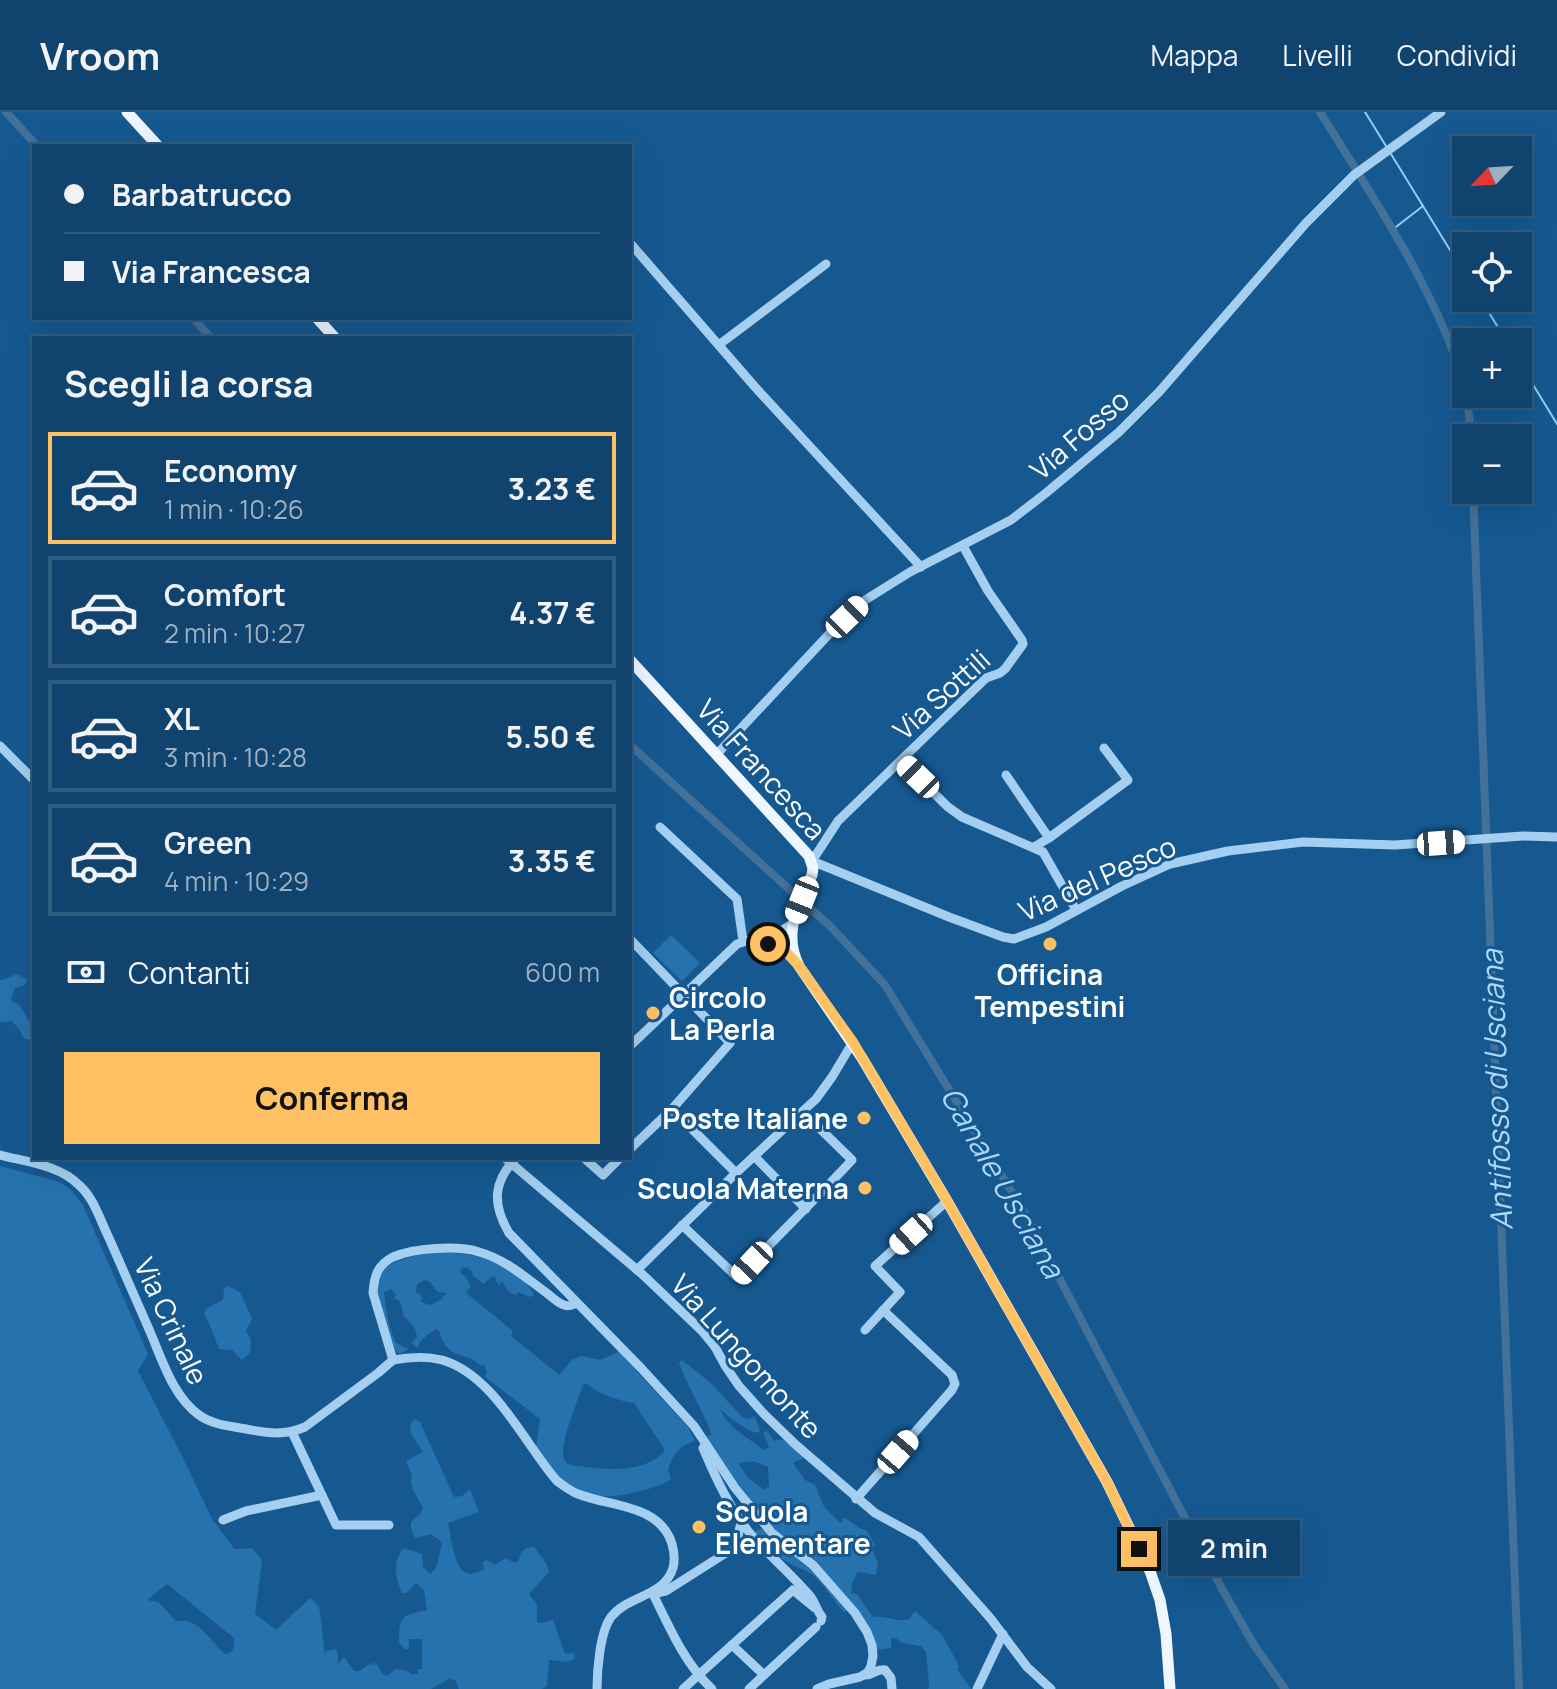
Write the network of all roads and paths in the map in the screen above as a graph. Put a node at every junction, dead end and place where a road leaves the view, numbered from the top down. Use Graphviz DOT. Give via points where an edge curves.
graph roads {
  1 [pos="127,112"];
  2 [pos="1441,112"];
  3 [pos="156,144"];
  4 [pos="632,245"];
  5 [pos="826,264"];
  6 [pos="319,320"];
  7 [pos="333,336"];
  8 [pos="720,344"];
  9 [pos="963,546"];
  10 [pos="921,567"];
  11 [pos="632,662"];
  12 [pos="0,746"];
  13 [pos="1104,748"];
  14 [pos="717,754"];
  15 [pos="901,761"];
  16 [pos="1006,775"];
  17 [pos="32,778"];
  18 [pos="660,827"];
  19 [pos="1557,837"];
  20 [pos="1049,838"];
  21 [pos="1034,847"];
  22 [pos="812,861"];
  23 [pos="1076,910"];
  24 [pos="792,924"];
  25 [pos="632,941"];
  26 [pos="743,941"];
  27 [pos="791,941"];
  28 [pos="767,942"];
  29 [pos="799,966"];
  30 [pos="683,994"];
  31 [pos="853,1042"];
  32 [pos="632,1044"];
  33 [pos="672,1109"];
  34 [pos="803,1112"];
  35 [pos="632,1147"];
  36 [pos="0,1155"];
  37 [pos="754,1156"];
  38 [pos="510,1160"];
  39 [pos="586,1160"];
  40 [pos="618,1160"];
  41 [pos="736,1173"];
  42 [pos="947,1201"];
  43 [pos="806,1209"];
  44 [pos="682,1225"];
  45 [pos="639,1272"];
  46 [pos="576,1303"];
  47 [pos="883,1310"];
  48 [pos="865,1330"];
  49 [pos="393,1360"];
  50 [pos="694,1426"];
  51 [pos="292,1432"];
  52 [pos="322,1495"];
  53 [pos="856,1499"];
  54 [pos="223,1520"];
  55 [pos="741,1522"];
  56 [pos="389,1525"];
  57 [pos="652,1592"];
  58 [pos="815,1608"];
  59 [pos="1003,1634"];
  60 [pos="732,1645"];
  61 [pos="764,1675"];
  62 [pos="864,1675"];
  63 [pos="698,1676"];
  64 [pos="684,1688"];
  65 [pos="597,1689"];
  66 [pos="712,1689"];
  67 [pos="749,1689"];
  68 [pos="817,1689"];
  69 [pos="892,1689"];
  70 [pos="977,1689"];
  71 [pos="1051,1689"];
  72 [pos="1170,1689"];
  1 -- 3 [label="main road"];
  2 -- 9 [label="street, Via Fosso" via="1362,168 1325,203 1119,432 1011,520"];
  4 -- 8 [label="street"];
  5 -- 8 [label="street"];
  6 -- 7 [label="main road"];
  8 -- 10 [label="street"];
  9 -- 10 [label="street, Via Fosso"];
  9 -- 15 [label="street, Via Sottili" via="1023,644 1005,669 986,678"];
  10 -- 14 [label="street, Via Fosso" via="862,602"];
  11 -- 14 [label="main road, Via Francesca"];
  12 -- 17 [label="street"];
  13 -- 20 [label="street" via="1128,780"];
  14 -- 22 [label="main road, Via Francesca"];
  15 -- 21 [label="street" via="962,817"];
  15 -- 22 [label="street, Via Sottili" via="838,821"];
  16 -- 20 [label="street"];
  18 -- 26 [label="street" via="737,899"];
  19 -- 23 [label="street, Via del Pesco" via="1395,845 1303,842 1228,851 1170,864"];
  20 -- 21 [label="street"];
  21 -- 23 [label="street" via="1043,852"];
  22 -- 23 [label="street, Via del Pesco" via="1003,937 1033,933"];
  22 -- 24 [label="main road, Via Francesca" via="812,875"];
  24 -- 27 [label="main road, Via Francesca"];
  24 -- 28 [label="street"];
  25 -- 30 [label="street"];
  26 -- 28 [label="street"];
  26 -- 30 [label="street"];
  27 -- 28 [label="street"];
  27 -- 29 [label="main road, Via Francesca"];
  28 -- 29 [label="street"];
  29 -- 31 [label="main road, Via Francesca"];
  30 -- 32 [label="street"];
  30 -- 33 [label="street" via="730,1043"];
  31 -- 34 [label="street"];
  31 -- 42 [label="main road, Via Francesca"];
  33 -- 35 [label="street"];
  33 -- 41 [label="street"];
  34 -- 37 [label="street"];
  34 -- 43 [label="street" via="852,1160"];
  36 -- 51 [label="street, Via Crinale" via="67,1176 86,1192 174,1385 191,1409 221,1425"];
  37 -- 41 [label="street"];
  37 -- 43 [label="street"];
  38 -- 45 [label="street, Via Lungomonte"];
  38 -- 46 [label="street" via="497,1189 506,1227"];
  39 -- 40 [label="street" via="603,1175"];
  41 -- 44 [label="street"];
  42 -- 47 [label="street" via="875,1266 900,1292"];
  42 -- 72 [label="main road, Via Francesca" via="1107,1482 1150,1571 1164,1617"];
  43 -- 44 [label="street" via="738,1278"];
  44 -- 45 [label="street"];
  45 -- 53 [label="street, Via Lungomonte" via="702,1331 764,1414"];
  46 -- 49 [label="street" via="561,1303 481,1252 450,1248 399,1255 384,1262 373,1283"];
  46 -- 50 [label="street"];
  47 -- 48 [label="street"];
  47 -- 53 [label="street" via="952,1375 955,1384"];
  49 -- 51 [label="street"];
  49 -- 57 [label="street" via="428,1358 454,1364 489,1390 557,1481 580,1495 658,1521 672,1545 674,1563"];
  50 -- 55 [label="street"];
  50 -- 62 [label="street" via="754,1513 813,1565 855,1613 873,1650"];
  51 -- 52 [label="street"];
  52 -- 54 [label="street"];
  52 -- 56 [label="street" via="336,1525"];
  53 -- 59 [label="street, Via Lungomonte" via="919,1537"];
  55 -- 57 [label="street" via="737,1541 724,1555 666,1591"];
  55 -- 58 [label="street" via="796,1579"];
  57 -- 63 [label="street"];
  57 -- 65 [label="street" via="620,1608 609,1621"];
  58 -- 60 [label="street" via="793,1590"];
  58 -- 61 [label="street" via="822,1617 818,1624"];
  59 -- 70 [label="street"];
  59 -- 71 [label="street, Via Lungomonte"];
  60 -- 61 [label="street"];
  60 -- 63 [label="street"];
  61 -- 67 [label="street"];
  62 -- 68 [label="street"];
  62 -- 69 [label="street" via="885,1670"];
  63 -- 64 [label="street"];
  63 -- 66 [label="street"];
}
